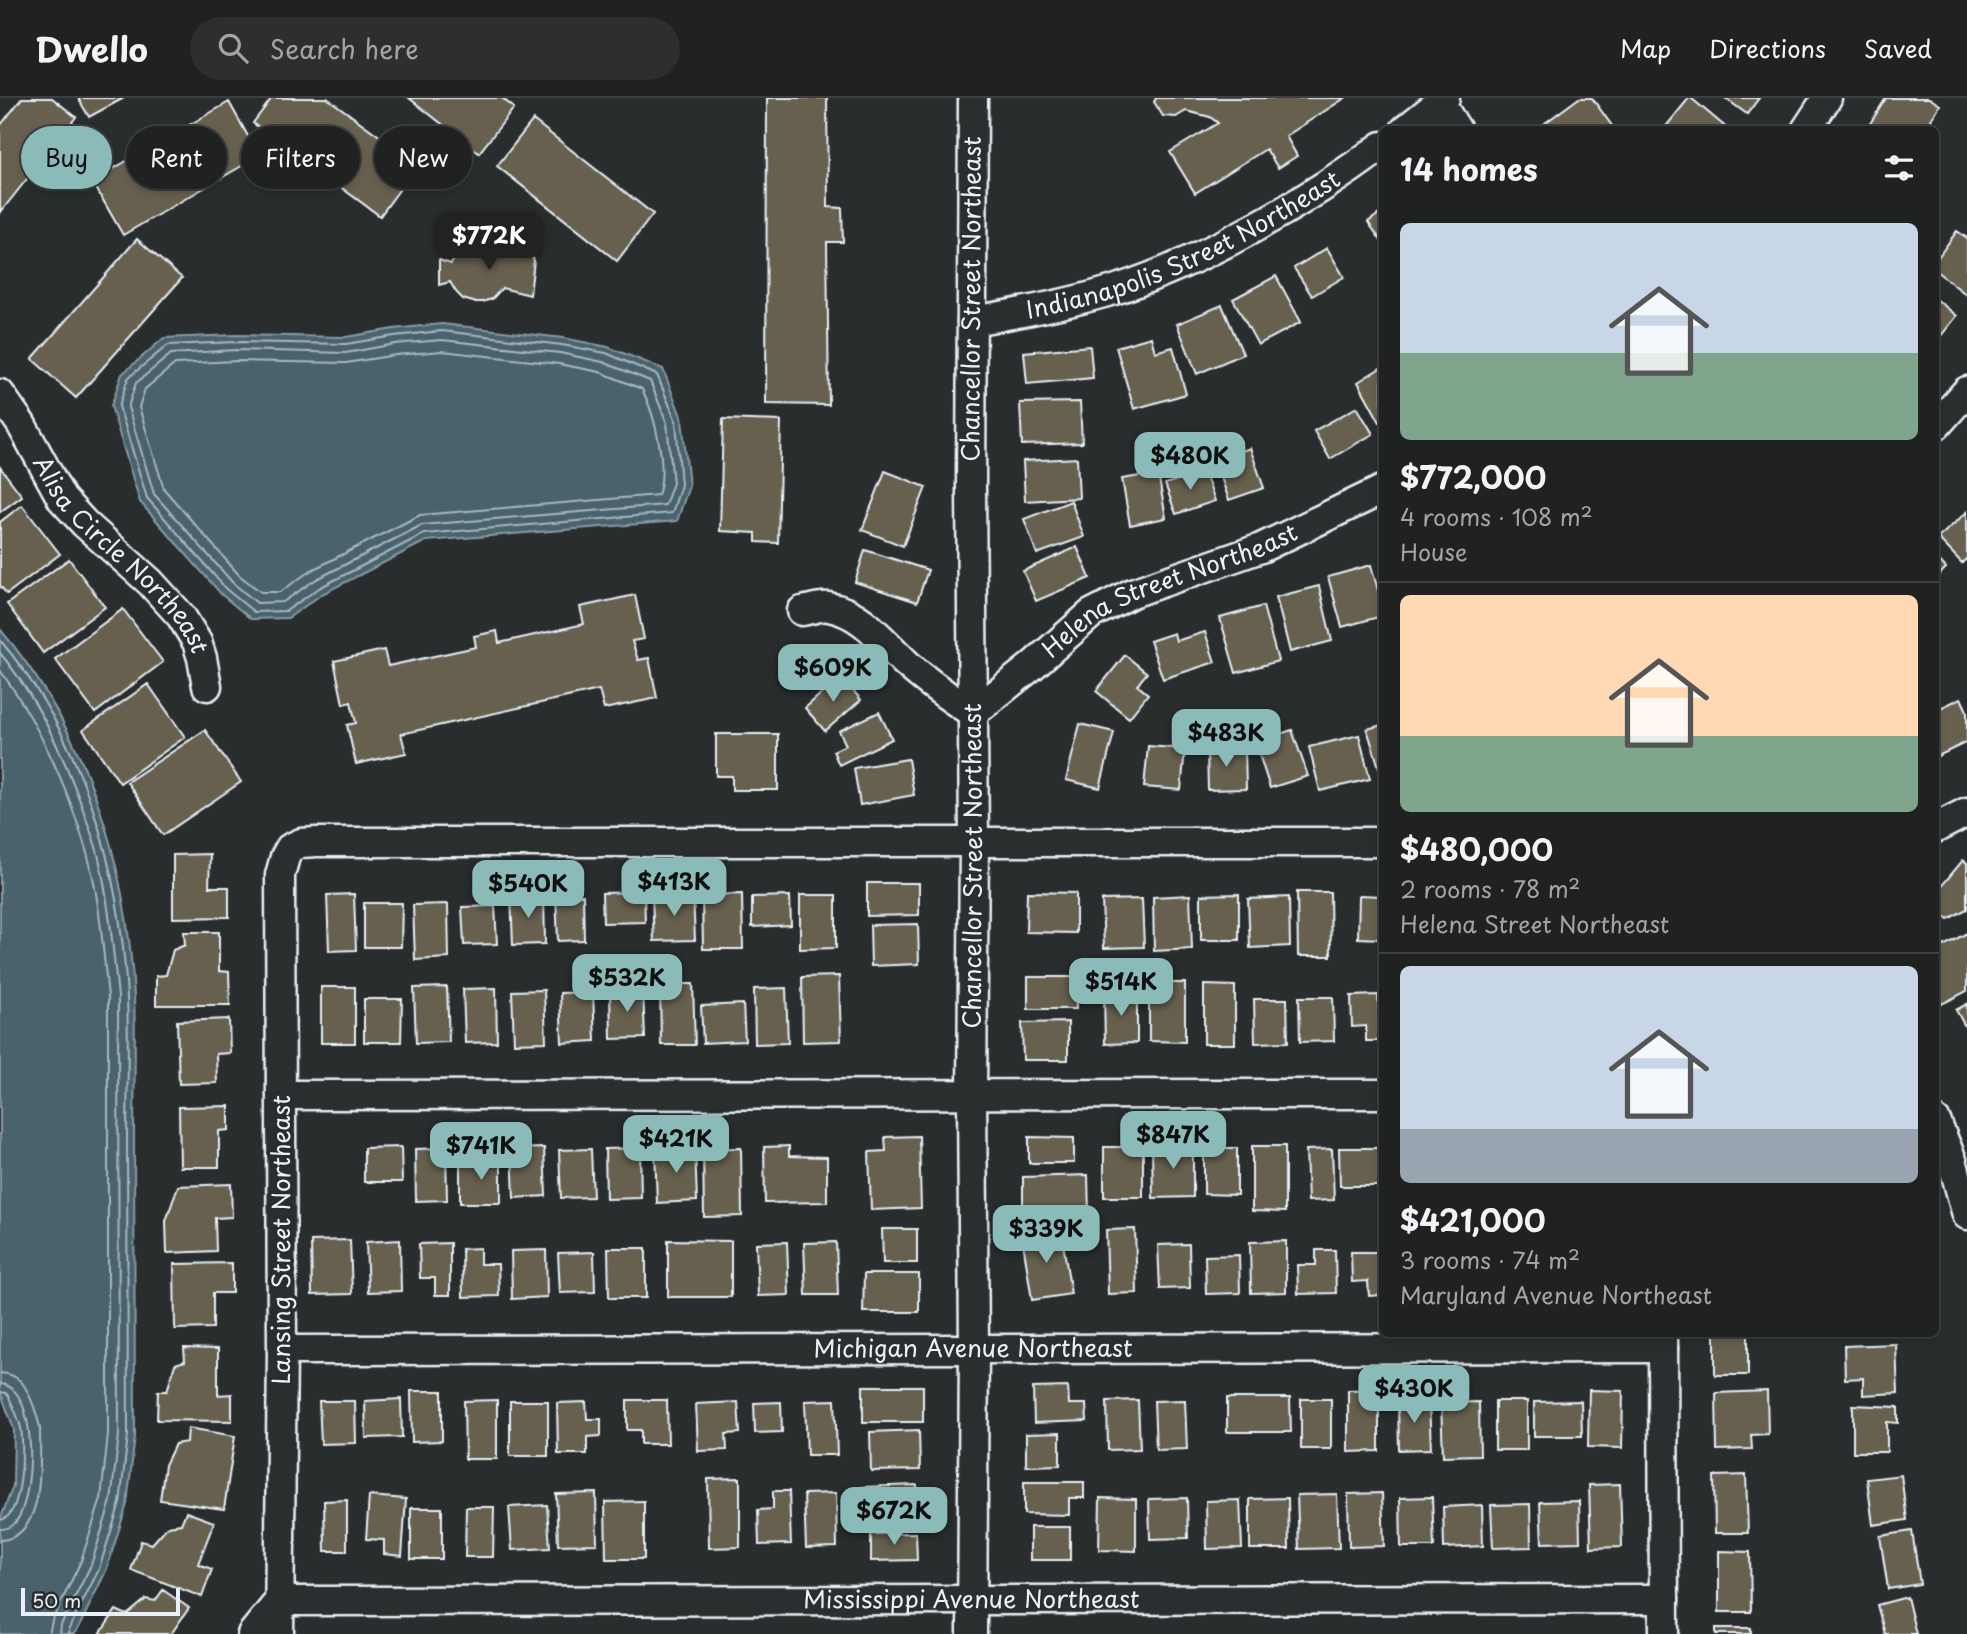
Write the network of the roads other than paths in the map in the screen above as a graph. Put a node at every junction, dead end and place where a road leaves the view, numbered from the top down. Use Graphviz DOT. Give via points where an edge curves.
graph roads {
  1 [pos="973,98"];
  2 [pos="1827,98"];
  3 [pos="1443,101"];
  4 [pos="1410,126"];
  5 [pos="1455,126"];
  6 [pos="1809,126"];
  7 [pos="1379,148"];
  8 [pos="972,321"];
  9 [pos="1967,391"];
  10 [pos="0,394"];
  11 [pos="1939,423"];
  12 [pos="1379,491"];
  13 [pos="802,611"];
  14 [pos="207,686"];
  15 [pos="972,713"];
  16 [pos="1967,812"];
  17 [pos="1939,826"];
  18 [pos="974,842"];
  19 [pos="1379,842"];
  20 [pos="1379,1094"];
  21 [pos="282,1095"];
  22 [pos="972,1095"];
  23 [pos="1939,1128"];
  24 [pos="1967,1215"];
  25 [pos="1663,1341"];
  26 [pos="974,1348"];
  27 [pos="282,1349"];
  28 [pos="1664,1599"];
  29 [pos="279,1601"];
  30 [pos="972,1601"];
  31 [pos="252,1634"];
  32 [pos="279,1634"];
  33 [pos="972,1634"];
  34 [pos="1664,1634"];
  1 -- 8 [label="street, Chancellor Street Northeast"];
  2 -- 6 [label="street"];
  3 -- 4 [label="street"];
  3 -- 5 [label="street"];
  7 -- 8 [label="street, Indianapolis Street Northeast" via="1302,199 1178,266 1062,304"];
  8 -- 15 [label="street, Chancellor Street Northeast"];
  9 -- 11 [label="street"];
  10 -- 14 [label="street, Alisa Circle Northeast" via="62,499 181,616 197,642"];
  12 -- 15 [label="street, Helena Street Northeast" via="1261,548 1132,593 1091,614"];
  13 -- 15 [label="street" via="827,606 855,616 937,689"];
  15 -- 18 [label="street, Chancellor Street Northeast"];
  16 -- 17 [label="street"];
  18 -- 19 [label="street"];
  18 -- 21 [label="street, Lansing Street Northeast" via="302,843 290,848 281,875"];
  18 -- 22 [label="street, Chancellor Street Northeast"];
  20 -- 22 [label="street"];
  21 -- 22 [label="street"];
  21 -- 27 [label="street, Lansing Street Northeast"];
  22 -- 26 [label="street, Chancellor Street Northeast"];
  23 -- 24 [label="street"];
  25 -- 26 [label="street, Michigan Avenue Northeast"];
  25 -- 28 [label="street"];
  26 -- 27 [label="street, Michigan Avenue Northeast"];
  26 -- 30 [label="street, Chancellor Street Northeast"];
  27 -- 29 [label="street, Lansing Street Northeast"];
  28 -- 30 [label="street, Mississippi Avenue Northeast"];
  28 -- 34 [label="street"];
  29 -- 30 [label="street, Mississippi Avenue Northeast"];
  29 -- 31 [label="street"];
  29 -- 32 [label="street, Lansing Street Northeast"];
  30 -- 33 [label="street, Chancellor Street Northeast"];
}
